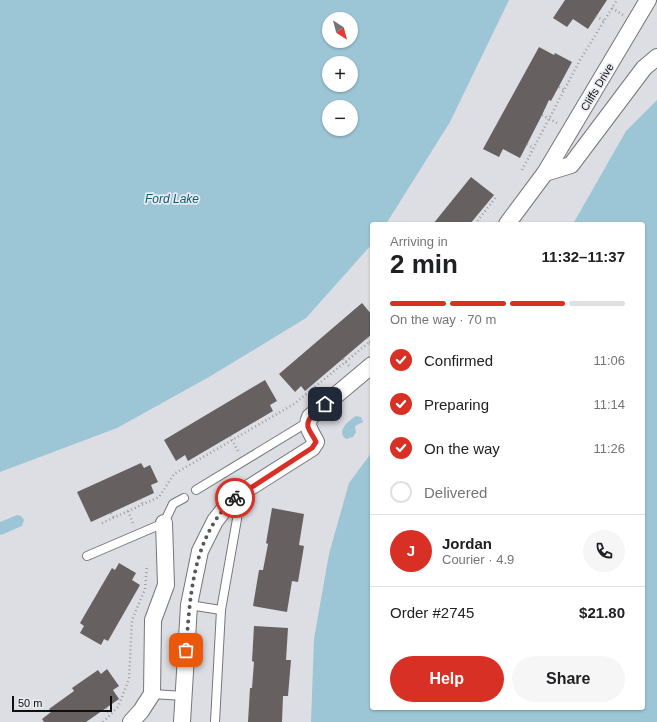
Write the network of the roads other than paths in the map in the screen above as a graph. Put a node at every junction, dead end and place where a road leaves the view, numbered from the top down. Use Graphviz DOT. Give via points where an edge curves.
graph roads {
  1 [pos="648,0"];
  2 [pos="657,56"];
  3 [pos="545,173"];
  4 [pos="508,222"];
  5 [pos="370,366"];
  6 [pos="308,422"];
  7 [pos="196,490"];
  8 [pos="184,498"];
  9 [pos="237,519"];
  10 [pos="164,523"];
  11 [pos="87,556"];
  12 [pos="189,605"];
  13 [pos="221,610"];
  14 [pos="152,694"];
  15 [pos="184,696"];
  16 [pos="131,722"];
  17 [pos="182,722"];
  18 [pos="215,722"];
  1 -- 3 [label="street, Cliffs Drive"];
  2 -- 3 [label="street" via="644,68 571,165"];
  3 -- 4 [label="street, Cliffs Drive"];
  5 -- 6 [label="street" via="310,417"];
  6 -- 7 [label="lane"];
  6 -- 12 [label="street" via="308,428 316,442 312,448 236,496 222,510 200,552"];
  8 -- 10 [label="lane" via="173,504"];
  9 -- 13 [label="lane"];
  10 -- 11 [label="lane"];
  10 -- 14 [label="street" via="166,586 153,620"];
  12 -- 13 [label="lane"];
  12 -- 15 [label="street"];
  13 -- 18 [label="lane"];
  14 -- 15 [label="lane"];
  14 -- 16 [label="street"];
  15 -- 17 [label="street"];
}
